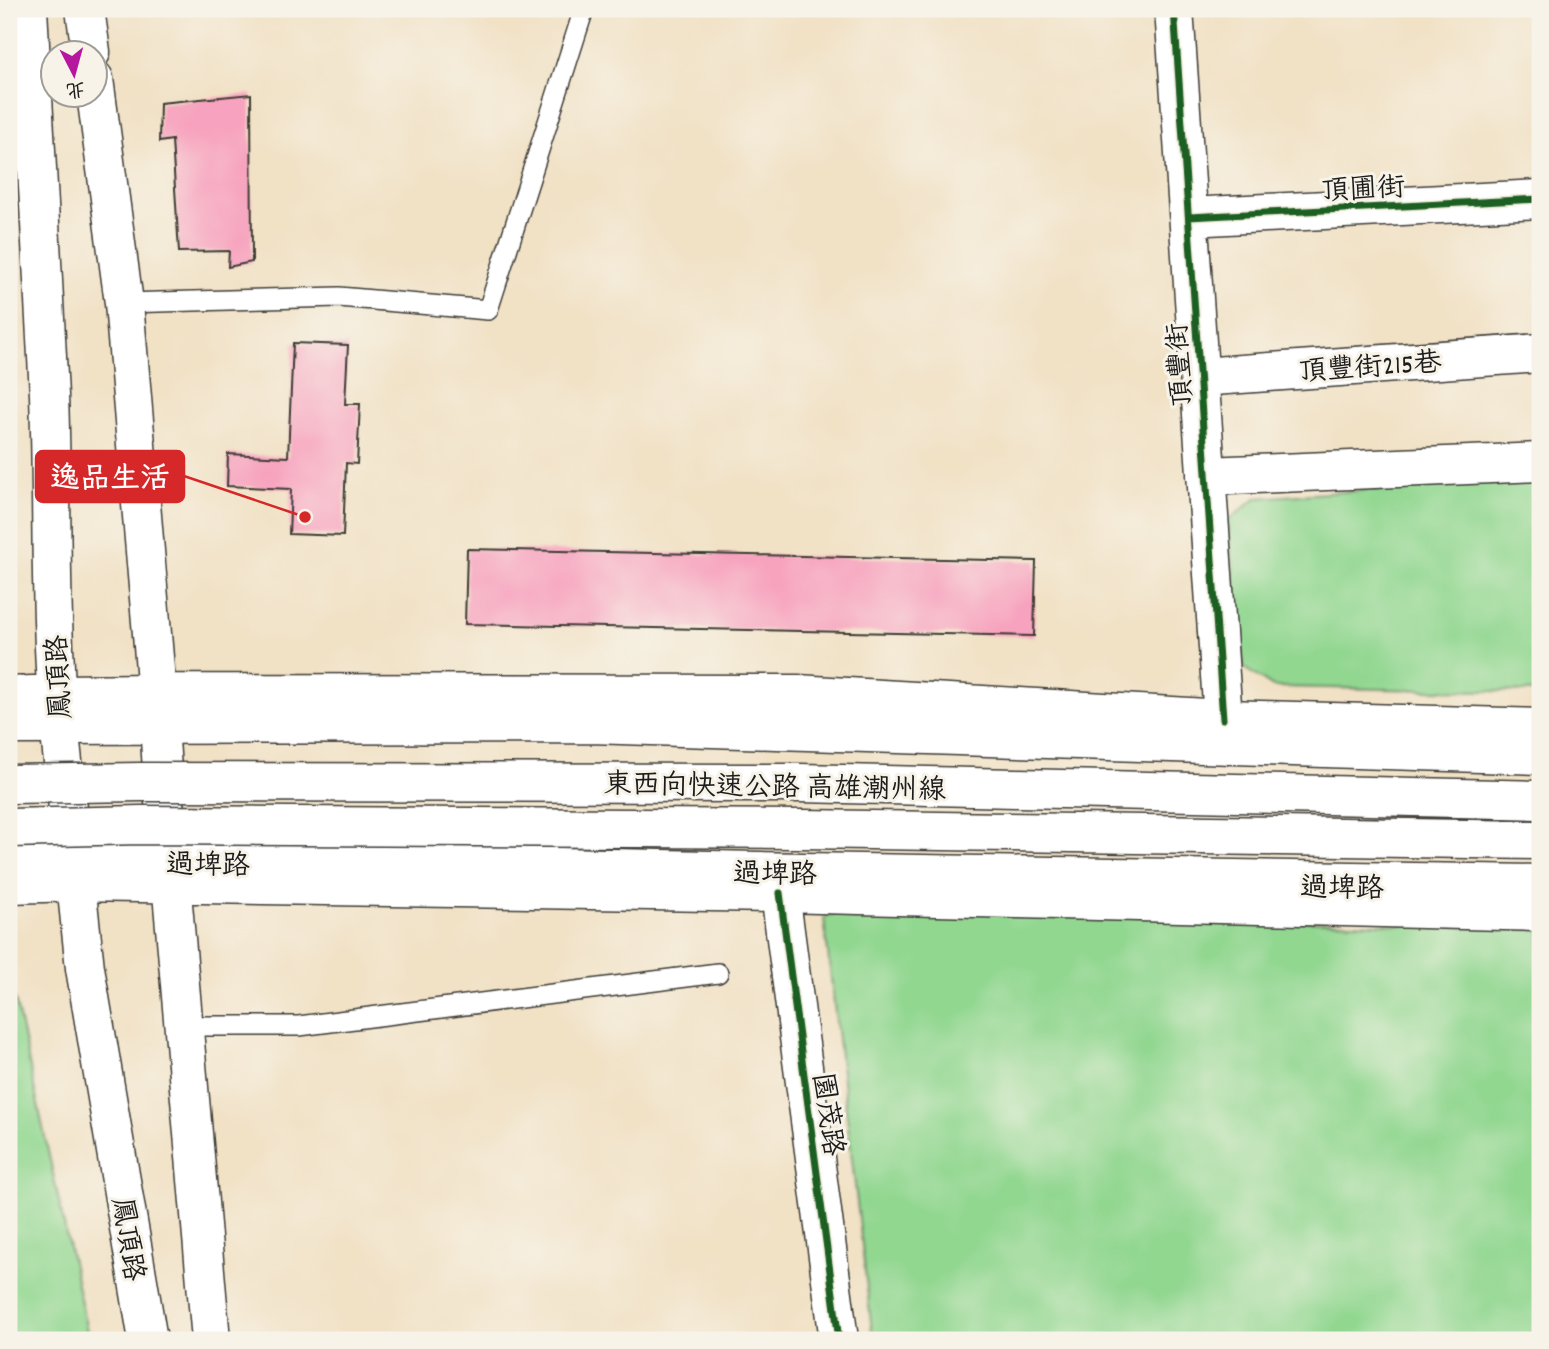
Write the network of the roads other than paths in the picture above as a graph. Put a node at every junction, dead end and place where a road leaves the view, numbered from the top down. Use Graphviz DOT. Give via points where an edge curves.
graph roads {
  1 [pos="28,9"];
  2 [pos="85,9"];
  3 [pos="584,9"];
  4 [pos="1174,9"];
  5 [pos="89,38"];
  6 [pos="98,108"];
  7 [pos="1540,199"];
  8 [pos="1188,217"];
  9 [pos="124,303"];
  10 [pos="1540,353"];
  11 [pos="1199,377"];
  12 [pos="1540,462"];
  13 [pos="1206,477"];
  14 [pos="9,696"];
  15 [pos="157,708"];
  16 [pos="58,709"];
  17 [pos="1223,719"];
  18 [pos="9,725"];
  19 [pos="1540,728"];
  20 [pos="1540,755"];
  21 [pos="9,784"];
  22 [pos="1540,800"];
  23 [pos="9,828"];
  24 [pos="1540,840"];
  25 [pos="9,860"];
  26 [pos="75,871"];
  27 [pos="171,872"];
  28 [pos="9,884"];
  29 [pos="1540,884"];
  30 [pos="780,893"];
  31 [pos="1540,912"];
  32 [pos="718,973"];
  33 [pos="184,1026"];
  34 [pos="148,1340"];
  35 [pos="211,1340"];
  36 [pos="839,1340"];
  1 -- 16 [label="main road, 鳳頂路" via="49,396"];
  2 -- 5 [label="main road"];
  3 -- 9 [label="lane" via="488,310 339,297"];
  4 -- 8 [label="main road, 頂豐街"];
  6 -- 9 [label="main road"];
  7 -- 8 [label="main road, 頂圃街"];
  8 -- 11 [label="main road, 頂豐街"];
  9 -- 15 [label="main road"];
  10 -- 11 [label="main road, 頂豐街215巷"];
  11 -- 13 [label="main road, 頂豐街"];
  12 -- 13 [label="main road"];
  13 -- 17 [label="main road, 頂豐街"];
  14 -- 16 [label="main road"];
  15 -- 16 [label="main road"];
  15 -- 17 [label="main road" via="797,694"];
  15 -- 20 [label="main road"];
  15 -- 27 [label="main road"];
  16 -- 18 [label="main road"];
  16 -- 26 [label="main road, 鳳頂路"];
  17 -- 19 [label="main road"];
  21 -- 22 [label="main road, 東西向快速公路 高雄潮州線, bridge" via="800,783"];
  23 -- 24 [label="main road, 東西向快速公路 高雄潮州線, bridge" via="802,829"];
  25 -- 26 [label="main road"];
  26 -- 27 [label="main road"];
  26 -- 28 [label="main road"];
  26 -- 34 [label="main road, 鳳頂路" via="85,968"];
  27 -- 29 [label="main road" via="608,868"];
  27 -- 30 [label="main road, 過埤路"];
  27 -- 33 [label="main road"];
  30 -- 31 [label="main road, 過埤路"];
  30 -- 36 [label="main road, 園茂路"];
  32 -- 33 [label="lane" via="299,1026"];
  33 -- 35 [label="main road"];
}
